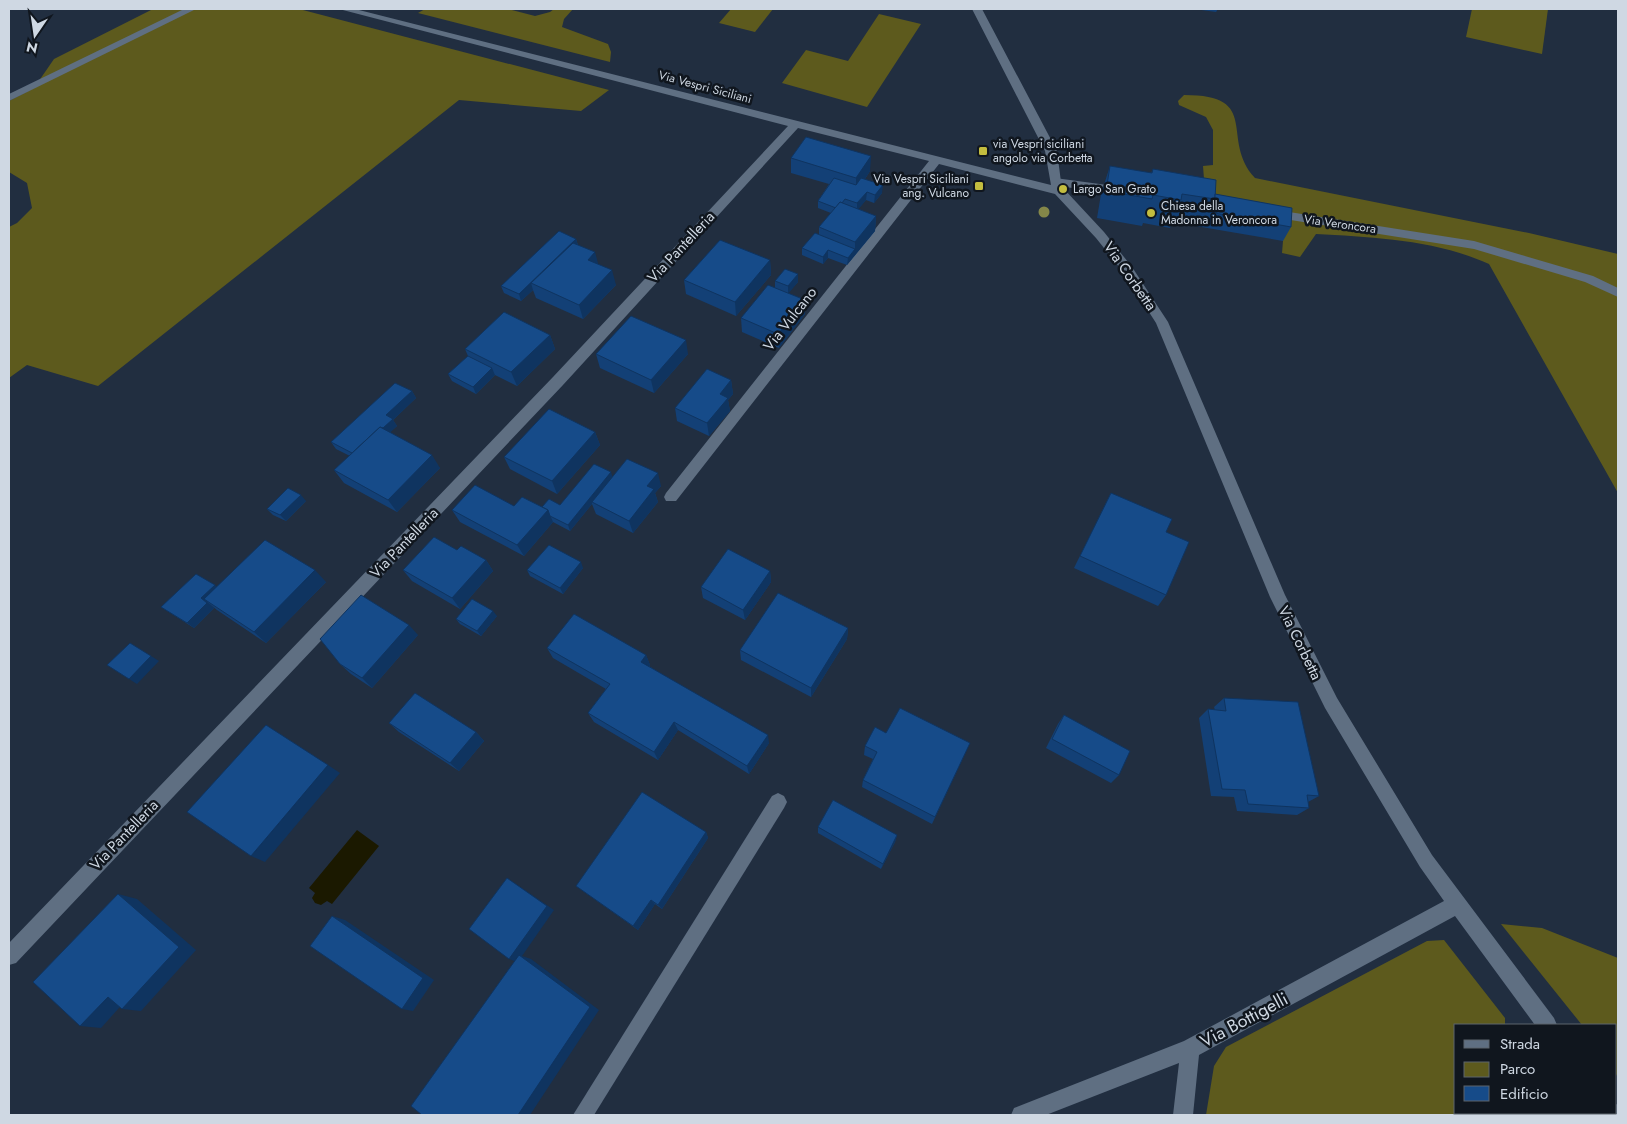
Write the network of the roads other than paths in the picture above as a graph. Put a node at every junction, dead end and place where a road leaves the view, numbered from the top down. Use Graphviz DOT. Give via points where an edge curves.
graph roads {
  1 [pos="191,9"];
  2 [pos="344,9"];
  3 [pos="977,9"];
  4 [pos="9,98"];
  5 [pos="795,125"];
  6 [pos="935,161"];
  7 [pos="1056,181"];
  8 [pos="1136,193"];
  9 [pos="1260,212"];
  10 [pos="1618,293"];
  11 [pos="671,497"];
  12 [pos="778,802"];
  13 [pos="1456,905"];
  14 [pos="9,956"];
  15 [pos="1546,1024"];
  16 [pos="1190,1049"];
  17 [pos="583,1115"];
  18 [pos="1021,1115"];
  19 [pos="1183,1115"];
  1 -- 4 [label="street"];
  2 -- 5 [label="street, Via Vespri Siciliani"];
  3 -- 7 [label="street" via="1048,145"];
  5 -- 6 [label="street, Via Vespri Siciliani"];
  5 -- 14 [label="street, Via Pantelleria" via="558,382"];
  6 -- 7 [label="street, Via Vespri Siciliani"];
  6 -- 11 [label="street, Via Vulcano"];
  7 -- 8 [label="street"];
  7 -- 13 [label="street, Via Corbetta" via="1140,287 1171,341 1262,561 1310,664 1374,780"];
  9 -- 10 [label="street, Via Veroncora" via="1474,244 1589,279"];
  12 -- 17 [label="street"];
  13 -- 15 [label="street, Via Corbetta"];
  13 -- 16 [label="street, Via Bottigelli"];
  16 -- 18 [label="street, Via Bottigelli"];
  16 -- 19 [label="street"];
}
